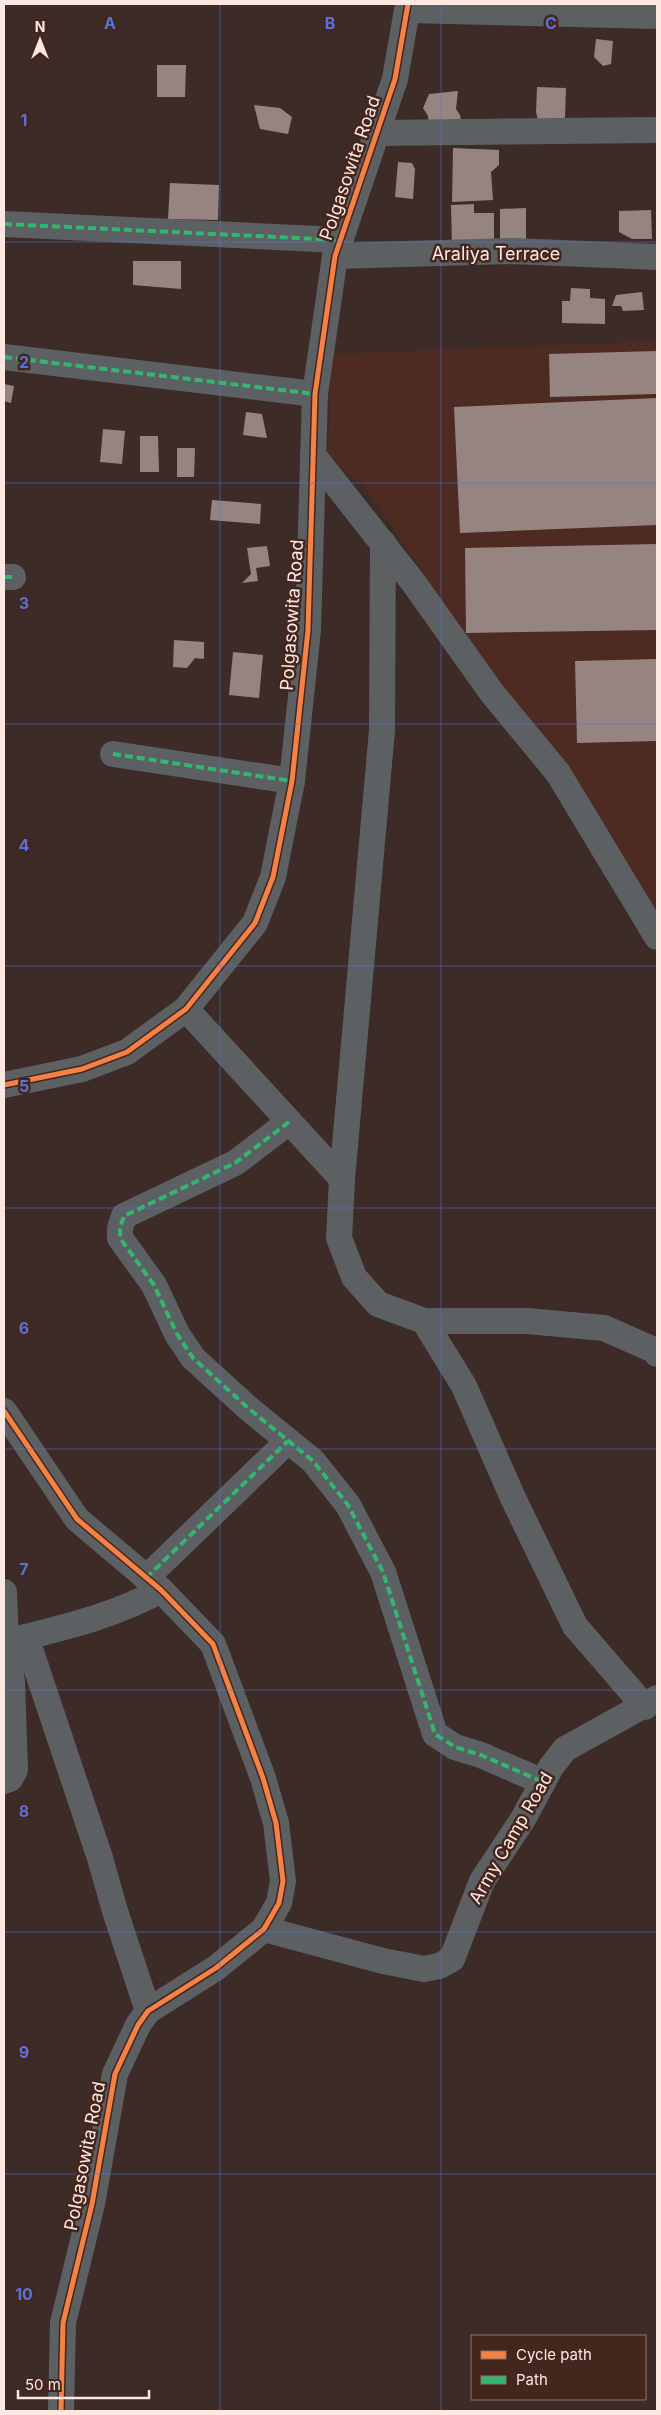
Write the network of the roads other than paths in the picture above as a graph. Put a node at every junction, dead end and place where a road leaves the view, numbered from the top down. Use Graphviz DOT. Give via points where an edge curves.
graph roads {
  1 [pos="408,7"];
  2 [pos="657,16"];
  3 [pos="657,130"];
  4 [pos="377,133"];
  5 [pos="4,224"];
  6 [pos="338,248"];
  7 [pos="657,257"];
  8 [pos="4,357"];
  9 [pos="315,394"];
  10 [pos="313,455"];
  11 [pos="383,543"];
  12 [pos="113,754"];
  13 [pos="292,781"];
  14 [pos="657,937"];
  15 [pos="186,1010"];
  16 [pos="4,1085"];
  17 [pos="289,1122"];
  18 [pos="342,1179"];
  19 [pos="424,1321"];
  20 [pos="657,1354"];
  21 [pos="4,1411"];
  22 [pos="288,1441"];
  23 [pos="154,1584"];
  24 [pos="4,1592"];
  25 [pos="12,1640"];
  26 [pos="651,1703"];
  27 [pos="4,1781"];
  28 [pos="543,1782"];
  29 [pos="264,1929"];
  30 [pos="148,2010"];
  31 [pos="61,2411"];
  1 -- 2 [label="street"];
  1 -- 4 [label="street, Polgasowita Road" via="395,79"];
  3 -- 4 [label="street"];
  4 -- 6 [label="street, Polgasowita Road"];
  5 -- 6 [label="street, Araliya Terrace"];
  6 -- 7 [label="street, Araliya Terrace"];
  6 -- 9 [label="street, Polgasowita Road"];
  8 -- 9 [label="street"];
  9 -- 10 [label="street, Polgasowita Road"];
  10 -- 11 [label="street"];
  10 -- 13 [label="street, Polgasowita Road" via="308,630"];
  11 -- 14 [label="street" via="492,693 558,773"];
  11 -- 18 [label="street" via="382,730"];
  12 -- 13 [label="street"];
  13 -- 15 [label="street, Polgasowita Road" via="273,877 255,923"];
  15 -- 16 [label="street, Polgasowita Road" via="126,1052 82,1069"];
  15 -- 17 [label="street"];
  17 -- 18 [label="street"];
  17 -- 22 [label="street" via="235,1163 124,1216 120,1228 120,1238 154,1285 177,1334 193,1358"];
  18 -- 19 [label="street" via="339,1238 354,1277 378,1304"];
  19 -- 20 [label="street" via="527,1322 604,1328"];
  19 -- 26 [label="street" via="464,1386 513,1498 575,1626"];
  21 -- 23 [label="street, Polgasowita Road" via="77,1519"];
  22 -- 23 [label="street"];
  22 -- 28 [label="street" via="312,1461 348,1505 383,1572 436,1734 455,1747"];
  23 -- 25 [label="street" via="136,1604 104,1616"];
  23 -- 29 [label="street, Polgasowita Road" via="213,1644 263,1778 276,1823 283,1881 278,1903"];
  24 -- 25 [label="street"];
  25 -- 27 [label="street" via="15,1770"];
  25 -- 30 [label="street" via="100,1858"];
  26 -- 28 [label="street, Army Camp Road" via="565,1749"];
  28 -- 29 [label="street, Army Camp Road" via="482,1881 452,1959 439,1966 424,1969"];
  29 -- 30 [label="street, Polgasowita Road" via="216,1968"];
  30 -- 31 [label="street, Polgasowita Road" via="115,2074 92,2204 63,2323"];
}
